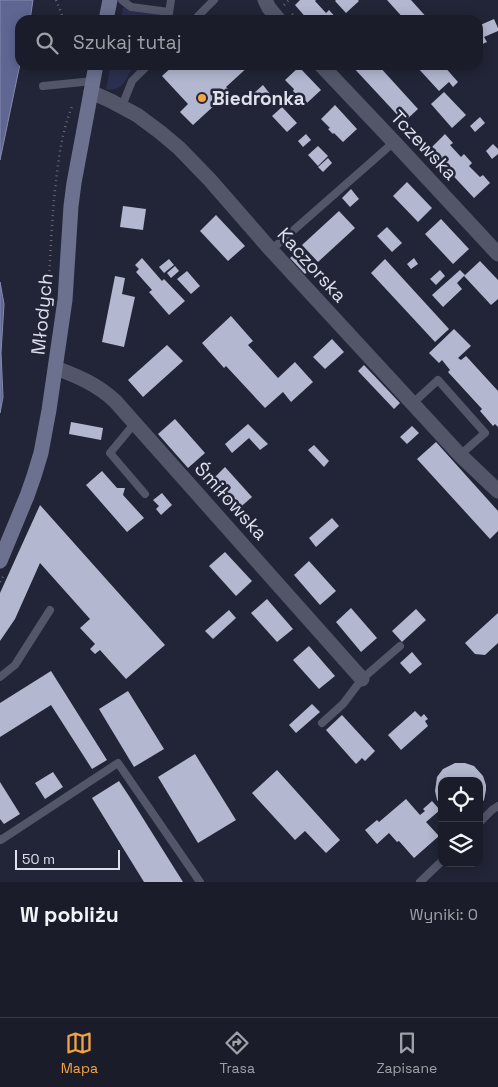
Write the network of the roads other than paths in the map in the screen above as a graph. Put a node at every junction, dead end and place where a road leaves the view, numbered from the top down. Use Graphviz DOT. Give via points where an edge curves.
graph roads {
  1 [pos="110,0"];
  2 [pos="122,0"];
  3 [pos="171,0"];
  4 [pos="214,0"];
  5 [pos="265,0"];
  6 [pos="107,15"];
  7 [pos="165,15"];
  8 [pos="169,15"];
  9 [pos="199,15"];
  10 [pos="275,15"];
  11 [pos="95,70"];
  12 [pos="143,70"];
  13 [pos="326,70"];
  14 [pos="43,86"];
  15 [pos="92,86"];
  16 [pos="122,106"];
  17 [pos="394,142"];
  18 [pos="271,250"];
  19 [pos="498,254"];
  20 [pos="56,368"];
  21 [pos="413,403"];
  22 [pos="134,424"];
  23 [pos="460,455"];
  24 [pos="495,483"];
  25 [pos="146,494"];
  26 [pos="0,561"];
  27 [pos="50,610"];
  28 [pos="400,646"];
  29 [pos="0,677"];
  30 [pos="362,678"];
  31 [pos="322,723"];
  32 [pos="498,806"];
  33 [pos="480,822"];
  34 [pos="0,839"];
  35 [pos="438,864"];
  36 [pos="200,882"];
  37 [pos="420,882"];
  1 -- 6 [label="street"];
  2 -- 7 [label="lane" via="132,7"];
  3 -- 8 [label="lane"];
  4 -- 9 [label="lane"];
  5 -- 10 [label="street"];
  11 -- 15 [label="street, Młodych"];
  12 -- 16 [label="lane" via="132,81"];
  13 -- 17 [label="street, Tczewska"];
  14 -- 15 [label="lane"];
  15 -- 16 [label="street, Kaczorska"];
  15 -- 20 [label="street, Młodych" via="71,206 65,300"];
  16 -- 18 [label="street, Kaczorska" via="153,126 178,148"];
  17 -- 18 [label="lane"];
  17 -- 19 [label="street, Tczewska"];
  18 -- 21 [label="street, Kaczorska"];
  20 -- 22 [label="street, Śmiłowska" via="100,388"];
  20 -- 26 [label="street, Młodych" via="38,460"];
  21 -- 23 [label="street, Kaczorska"];
  21 -- 23 [label="lane" via="438,380 485,433"];
  22 -- 25 [label="lane" via="110,453"];
  22 -- 30 [label="street, Śmiłowska"];
  23 -- 24 [label="street, Kaczorska"];
  27 -- 29 [label="lane" via="15,665"];
  28 -- 30 [label="lane"];
  30 -- 31 [label="lane" via="343,704"];
  32 -- 33 [label="lane"];
  34 -- 36 [label="lane" via="118,763"];
  35 -- 37 [label="lane"];
}
